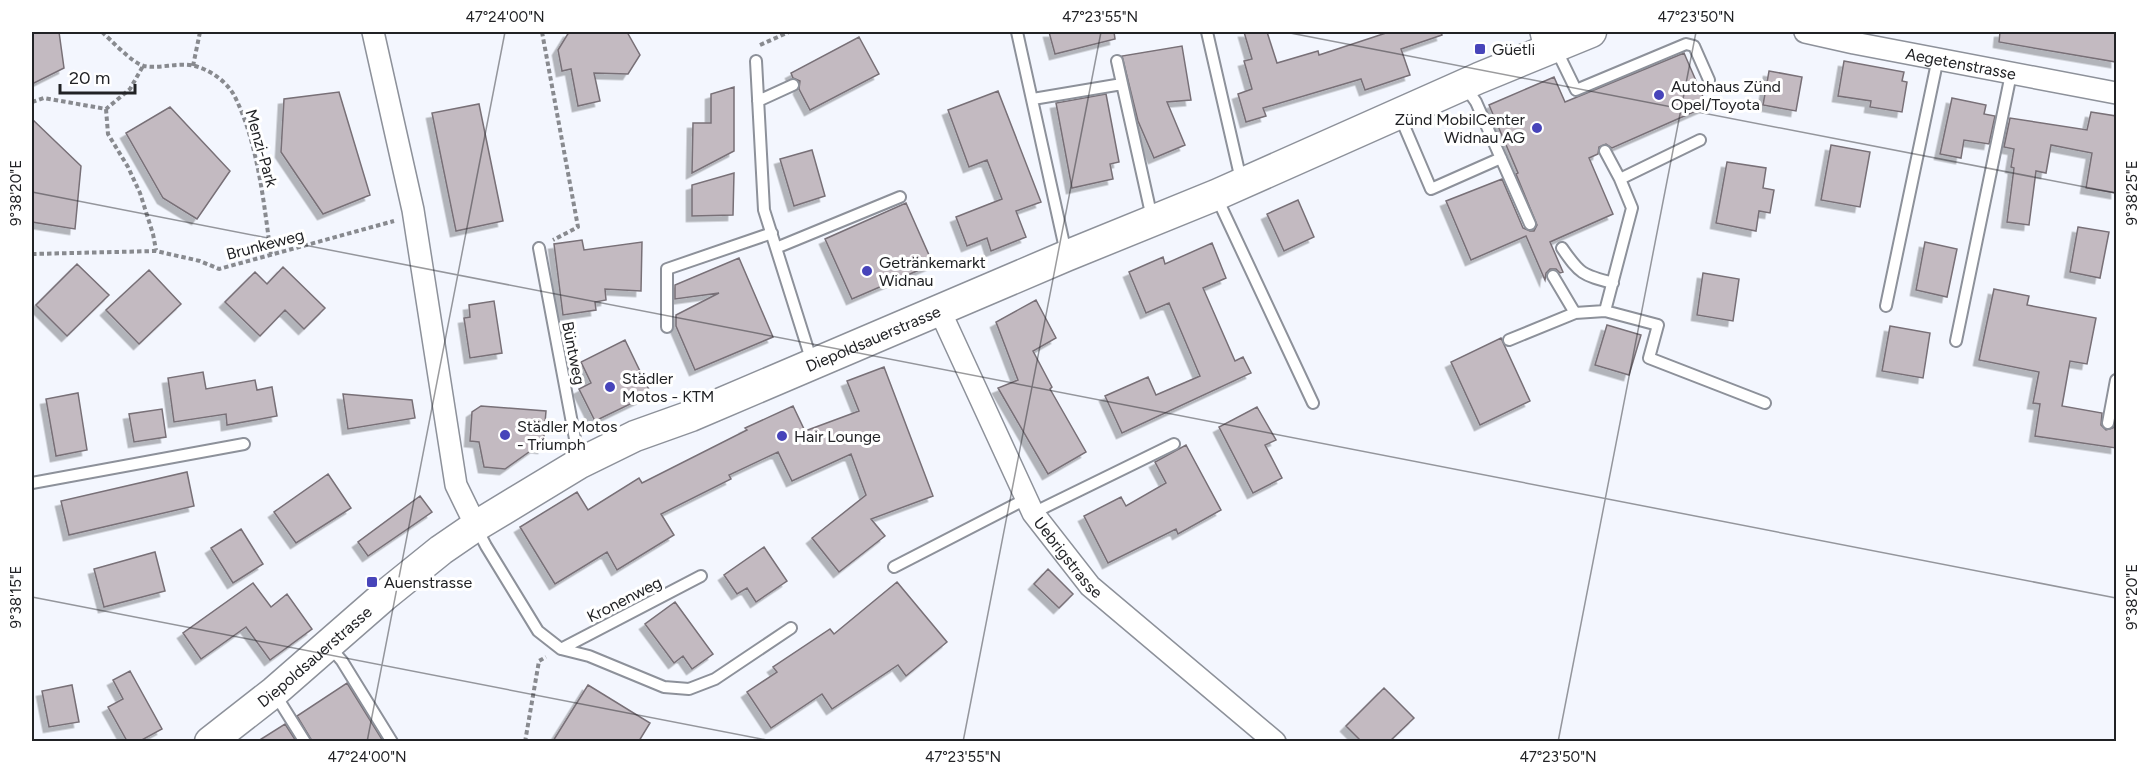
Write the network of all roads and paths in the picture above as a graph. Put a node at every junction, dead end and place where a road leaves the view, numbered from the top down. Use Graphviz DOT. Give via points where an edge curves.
graph roads {
  1 [pos="102,32"];
  2 [pos="200,32"];
  3 [pos="373,32"];
  4 [pos="543,32"];
  5 [pos="789,32"];
  6 [pos="1017,32"];
  7 [pos="1207,32"];
  8 [pos="1591,32"];
  9 [pos="1805,32"];
  10 [pos="1547,42"];
  11 [pos="1938,58"];
  12 [pos="756,61"];
  13 [pos="1117,61"];
  14 [pos="143,66"];
  15 [pos="193,66"];
  16 [pos="2011,74"];
  17 [pos="1709,80"];
  18 [pos="1122,84"];
  19 [pos="793,85"];
  20 [pos="1464,85"];
  21 [pos="2116,93"];
  22 [pos="1033,99"];
  23 [pos="758,101"];
  24 [pos="32,102"];
  25 [pos="106,109"];
  26 [pos="1399,114"];
  27 [pos="1700,140"];
  28 [pos="1605,151"];
  29 [pos="1501,158"];
  30 [pos="1620,179"];
  31 [pos="1229,189"];
  32 [pos="900,197"];
  33 [pos="397,221"];
  34 [pos="1153,221"];
  35 [pos="1530,224"];
  36 [pos="771,233"];
  37 [pos="539,248"];
  38 [pos="1562,248"];
  39 [pos="776,249"];
  40 [pos="156,251"];
  41 [pos="32,254"];
  42 [pos="271,256"];
  43 [pos="1066,256"];
  44 [pos="1553,276"];
  45 [pos="1613,283"];
  46 [pos="1886,306"];
  47 [pos="940,311"];
  48 [pos="1605,311"];
  49 [pos="1575,313"];
  50 [pos="667,327"];
  51 [pos="1509,340"];
  52 [pos="1956,341"];
  53 [pos="813,365"];
  54 [pos="2116,380"];
  55 [pos="1313,403"];
  56 [pos="1765,404"];
  57 [pos="2108,423"];
  58 [pos="244,444"];
  59 [pos="1174,444"];
  60 [pos="580,463"];
  61 [pos="32,483"];
  62 [pos="1030,506"];
  63 [pos="476,526"];
  64 [pos="894,567"];
  65 [pos="701,576"];
  66 [pos="791,628"];
  67 [pos="328,645"];
  68 [pos="561,649"];
  69 [pos="274,692"];
  70 [pos="210,741"];
  71 [pos="305,741"];
  72 [pos="392,741"];
  73 [pos="525,741"];
  74 [pos="1275,741"];
  1 -- 14 [label="path"];
  2 -- 15 [label="path"];
  3 -- 63 [label="street" via="412,210 456,485"];
  4 -- 37 [label="path" via="578,227"];
  5 -- 12 [label="path" via="755,48"];
  6 -- 22 [label="lane"];
  7 -- 31 [label="lane"];
  8 -- 10 [label="main road, Diepoldsauerstrasse"];
  9 -- 11 [label="street, Aegetenstrasse"];
  10 -- 17 [label="lane" via="1578,93 1686,44 1694,46"];
  10 -- 20 [label="main road, Diepoldsauerstrasse"];
  11 -- 16 [label="street, Aegetenstrasse"];
  11 -- 46 [label="lane"];
  12 -- 23 [label="lane"];
  13 -- 18 [label="lane"];
  14 -- 15 [label="path, Menzi-Park"];
  14 -- 25 [label="path" via="130,89"];
  15 -- 42 [label="path, Menzi-Park" via="210,71 233,94 251,142"];
  16 -- 21 [label="street, Aegetenstrasse"];
  16 -- 52 [label="lane"];
  18 -- 22 [label="lane"];
  18 -- 34 [label="lane"];
  19 -- 23 [label="lane"];
  20 -- 26 [label="main road, Diepoldsauerstrasse"];
  20 -- 29 [label="lane" via="1476,102"];
  22 -- 43 [label="lane"];
  23 -- 36 [label="lane" via="764,210"];
  24 -- 25 [label="path" via="44,98"];
  25 -- 40 [label="path" via="108,134 140,193"];
  26 -- 29 [label="lane" via="1431,189"];
  26 -- 31 [label="main road, Diepoldsauerstrasse"];
  27 -- 30 [label="lane"];
  28 -- 30 [label="lane"];
  29 -- 35 [label="lane"];
  30 -- 45 [label="lane" via="1632,208"];
  31 -- 34 [label="main road, Diepoldsauerstrasse"];
  31 -- 55 [label="lane"];
  32 -- 39 [label="lane"];
  33 -- 42 [label="path, Brunkeweg"];
  34 -- 43 [label="main road, Diepoldsauerstrasse"];
  36 -- 39 [label="lane"];
  36 -- 50 [label="lane" via="667,269"];
  37 -- 60 [label="lane, Büntweg"];
  38 -- 45 [label="lane" via="1576,269 1587,277"];
  39 -- 53 [label="lane"];
  40 -- 41 [label="path, Brunkeweg"];
  40 -- 42 [label="path, Brunkeweg" via="219,268"];
  43 -- 47 [label="main road, Diepoldsauerstrasse"];
  44 -- 49 [label="lane"];
  45 -- 48 [label="lane"];
  47 -- 53 [label="main road, Diepoldsauerstrasse"];
  47 -- 62 [label="street, Uebrigstrasse"];
  48 -- 49 [label="lane"];
  48 -- 56 [label="lane" via="1658,325 1650,358"];
  49 -- 51 [label="lane"];
  53 -- 60 [label="main road, Diepoldsauerstrasse" via="635,436"];
  54 -- 57 [label="lane"];
  58 -- 61 [label="lane"];
  59 -- 62 [label="lane"];
  60 -- 63 [label="main road, Diepoldsauerstrasse"];
  62 -- 64 [label="lane"];
  62 -- 74 [label="street, Uebrigstrasse" via="1090,586"];
  63 -- 67 [label="main road, Diepoldsauerstrasse" via="441,550"];
  63 -- 68 [label="lane" via="538,631"];
  65 -- 68 [label="lane, Kronenweg"];
  66 -- 68 [label="lane" via="715,679 689,689 664,687 589,656"];
  67 -- 69 [label="main road, Diepoldsauerstrasse"];
  67 -- 72 [label="lane"];
  68 -- 73 [label="path" via="539,661"];
  69 -- 70 [label="main road, Diepoldsauerstrasse"];
  69 -- 71 [label="lane"];
}
